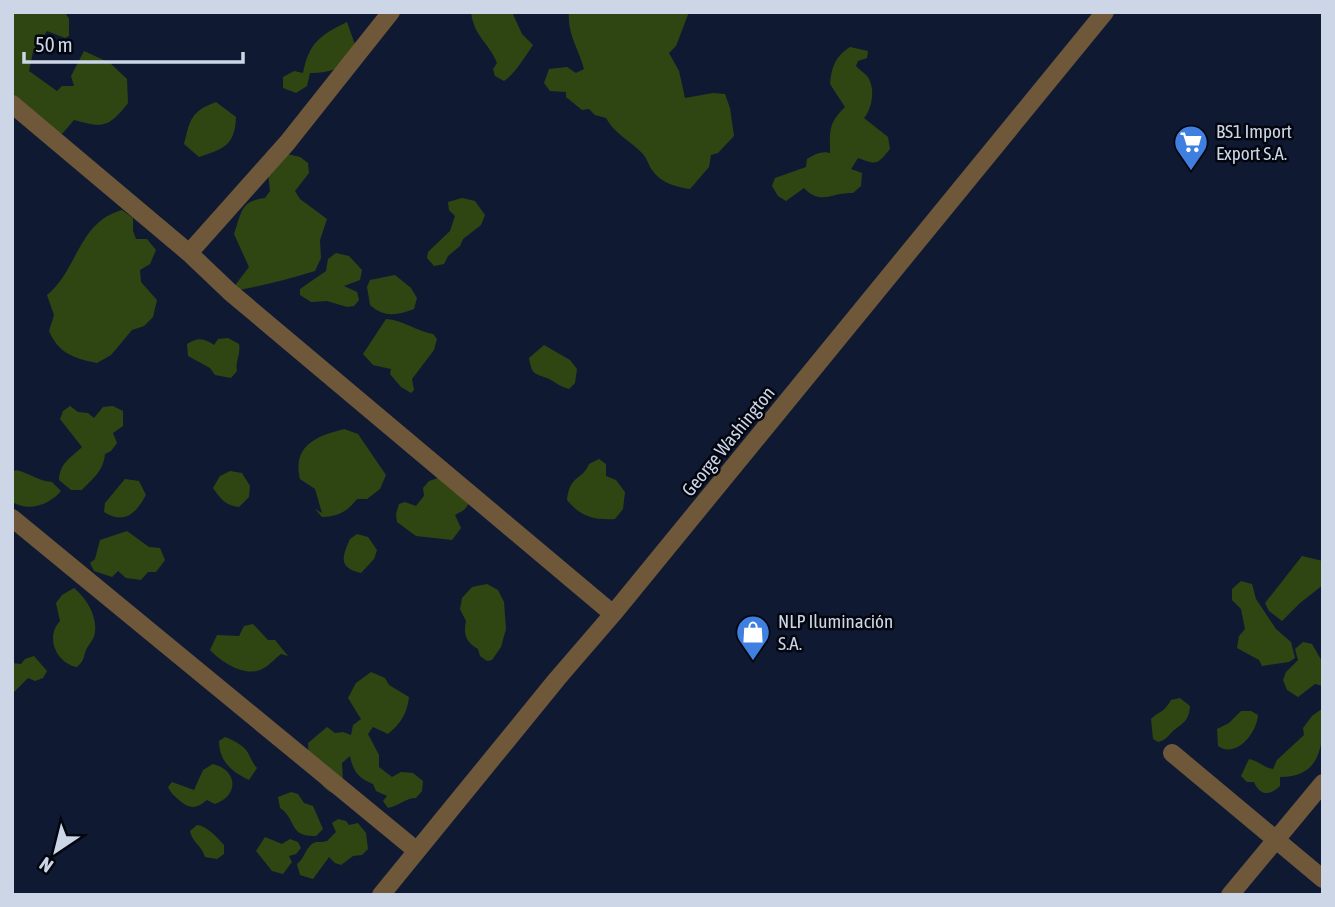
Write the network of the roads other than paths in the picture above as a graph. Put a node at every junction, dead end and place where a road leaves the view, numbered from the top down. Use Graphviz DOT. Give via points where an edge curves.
graph roads {
  1 [pos="391,12"];
  2 [pos="1105,12"];
  3 [pos="12,104"];
  4 [pos="189,253"];
  5 [pos="12,518"];
  6 [pos="614,614"];
  7 [pos="1172,753"];
  8 [pos="1323,783"];
  9 [pos="1276,839"];
  10 [pos="416,851"];
  11 [pos="1323,879"];
  12 [pos="380,895"];
  13 [pos="1230,895"];
  1 -- 4 [label="street" via="287,143"];
  2 -- 6 [label="street, George Washington"];
  3 -- 4 [label="street"];
  4 -- 6 [label="street"];
  5 -- 10 [label="street"];
  6 -- 10 [label="street, George Washington"];
  7 -- 9 [label="street"];
  8 -- 9 [label="street"];
  9 -- 11 [label="street"];
  9 -- 13 [label="street"];
  10 -- 12 [label="street, George Washington"];
}
